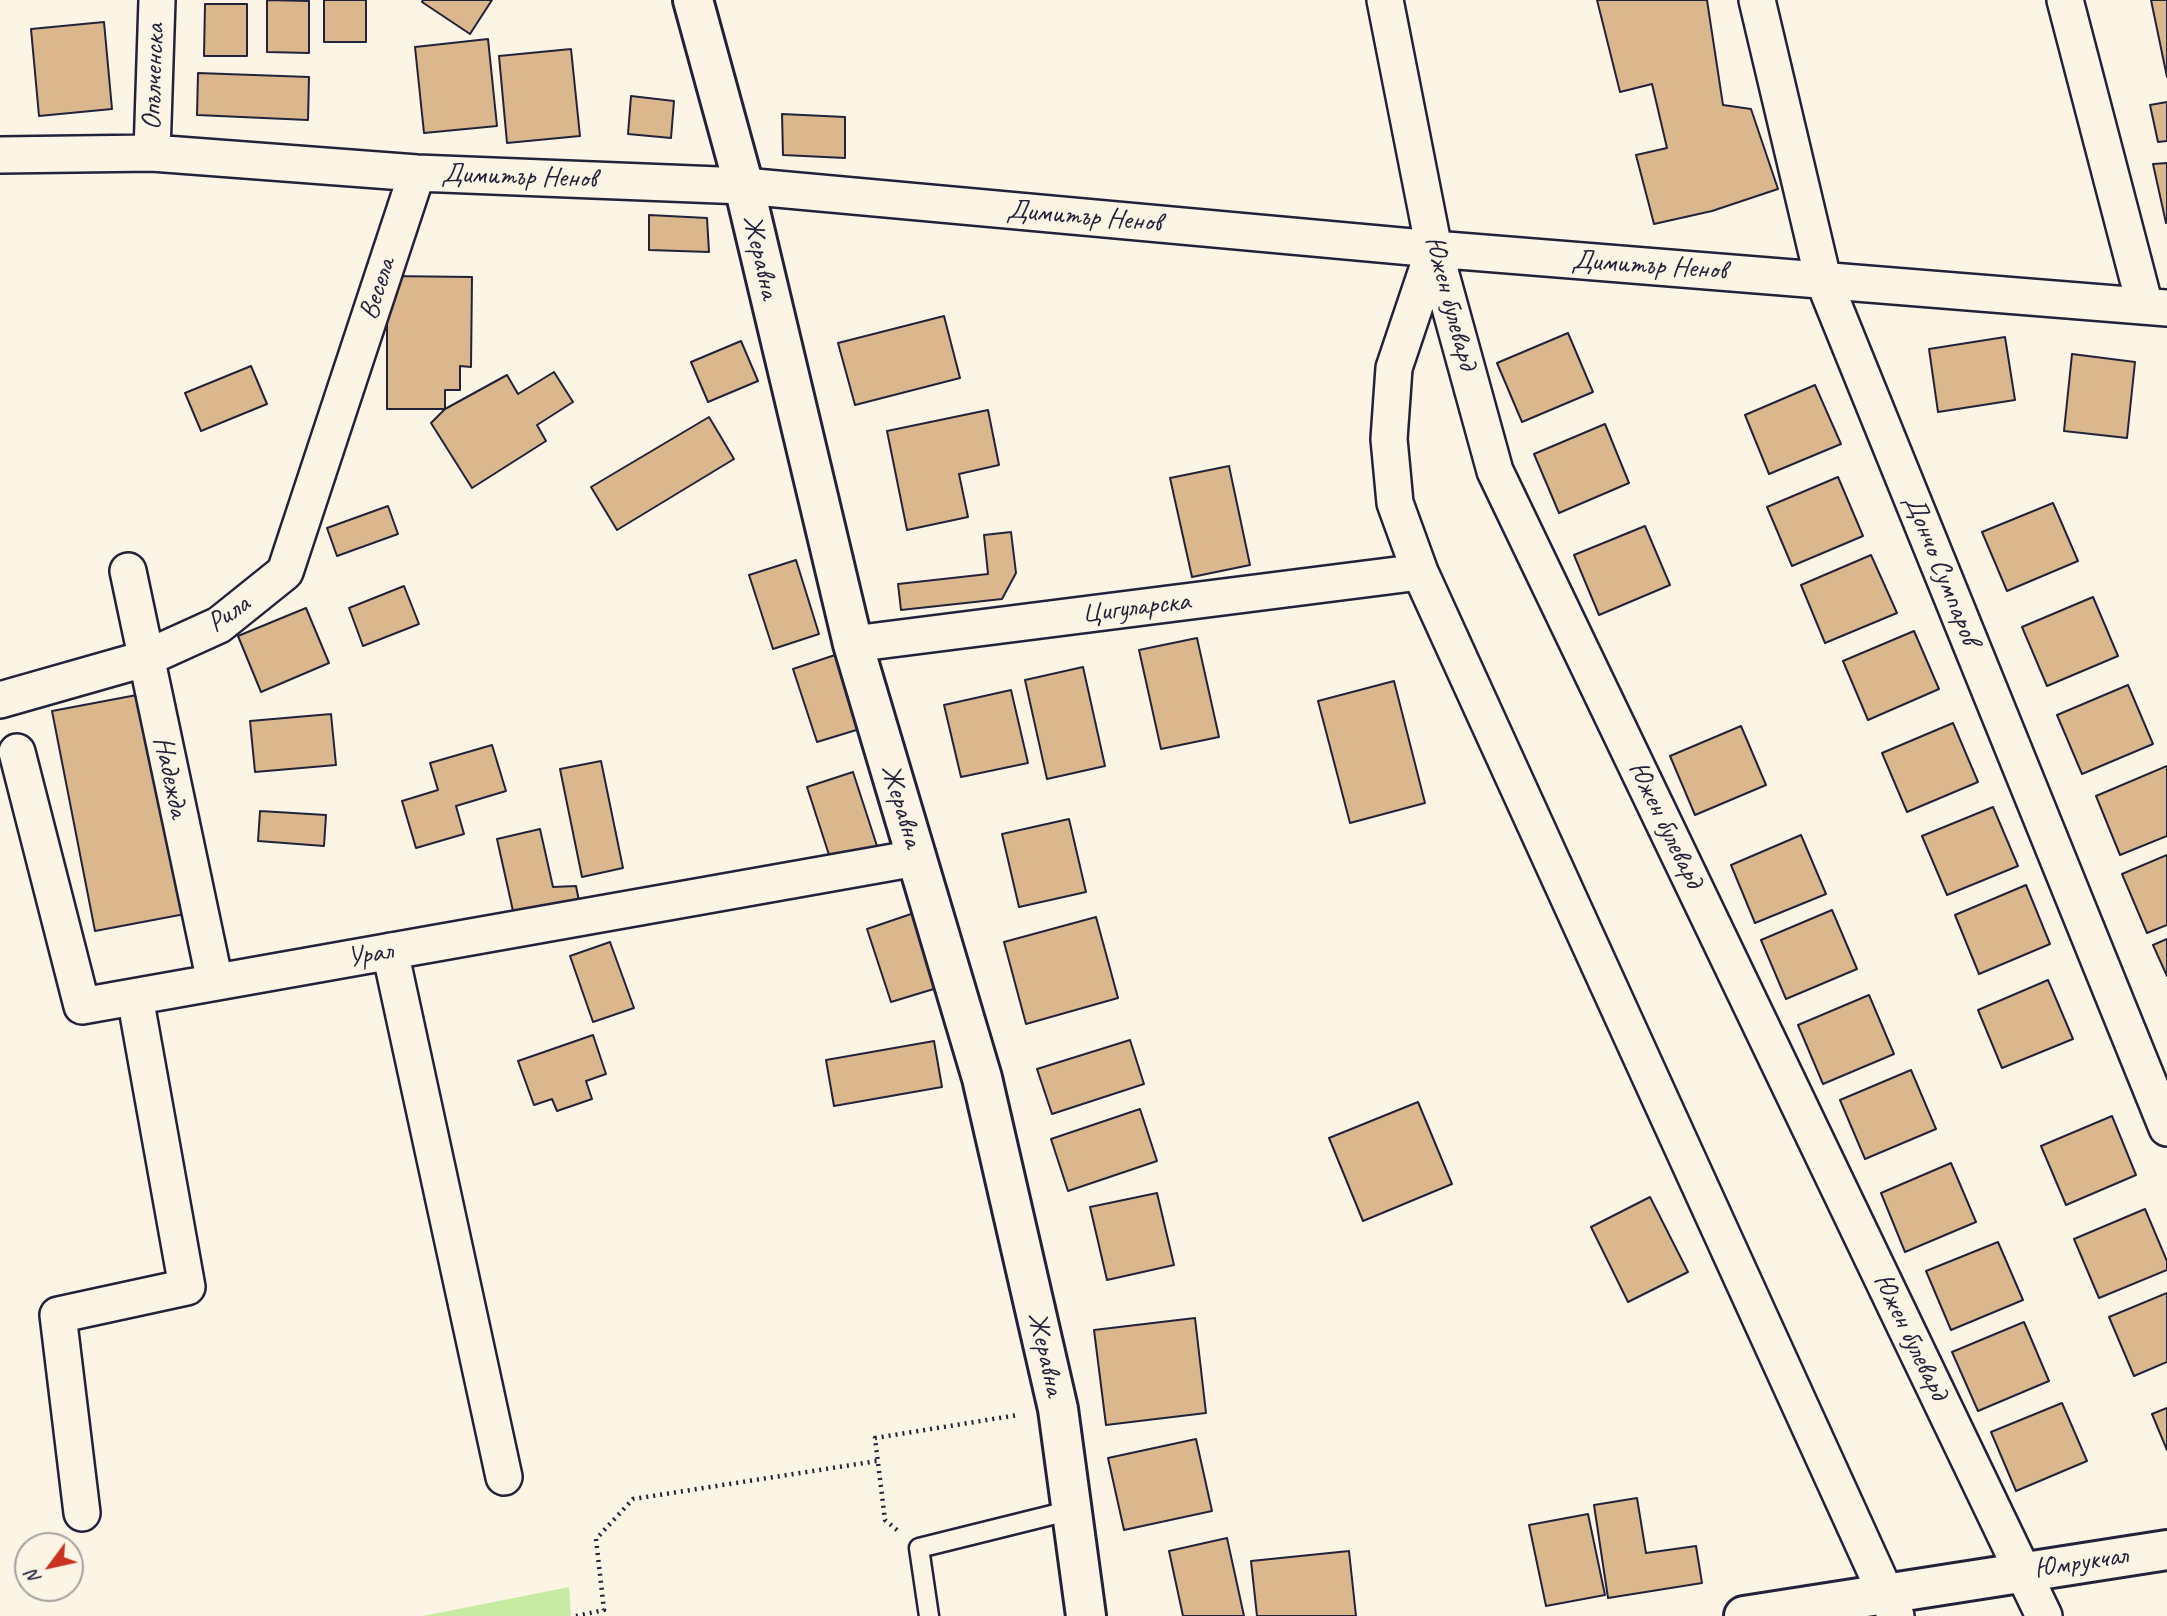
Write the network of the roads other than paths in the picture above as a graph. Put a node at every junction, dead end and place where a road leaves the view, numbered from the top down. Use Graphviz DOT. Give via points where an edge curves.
graph roads {
  1 [pos="157,0"];
  2 [pos="693,0"];
  3 [pos="1385,0"];
  4 [pos="1757,0"];
  5 [pos="2065,0"];
  6 [pos="152,153"];
  7 [pos="0,155"];
  8 [pos="416,173"];
  9 [pos="744,186"];
  10 [pos="1434,249"];
  11 [pos="1823,279"];
  12 [pos="2156,307"];
  13 [pos="340,405"];
  14 [pos="128,571"];
  15 [pos="1420,572"];
  16 [pos="853,644"];
  17 [pos="144,659"];
  18 [pos="0,700"];
  19 [pos="17,752"];
  20 [pos="916,858"];
  21 [pos="390,951"];
  22 [pos="215,982"];
  23 [pos="135,997"];
  24 [pos="2167,1128"];
  25 [pos="504,1477"];
  26 [pos="1072,1510"];
  27 [pos="82,1513"];
  28 [pos="2167,1550"];
  29 [pos="2009,1575"];
  30 [pos="1891,1605"];
  31 [pos="929,1616"];
  32 [pos="1086,1616"];
  33 [pos="1744,1616"];
  34 [pos="2044,1616"];
  1 -- 6 [label="street, Опълченска"];
  2 -- 9 [label="street, Жеравна"];
  3 -- 10 [label="street, Южен булевард"];
  4 -- 11 [label="street, Дончо Сумпаров"];
  5 -- 12 [label="street"];
  6 -- 7 [label="street, Димитър Ненов"];
  6 -- 8 [label="street, Димитър Ненов"];
  8 -- 9 [label="street, Димитър Ненов"];
  8 -- 13 [label="street, Весела"];
  9 -- 10 [label="street, Димитър Ненов"];
  9 -- 16 [label="street, Жеравна"];
  10 -- 11 [label="street, Димитър Ненов"];
  10 -- 15 [label="street" via="1394,368 1389,439 1395,503"];
  10 -- 29 [label="street, Южен булевард" via="1494,471"];
  11 -- 12 [label="street, Димитър Ненов"];
  11 -- 24 [label="street, Дончо Сумпаров"];
  13 -- 17 [label="street, Рила" via="285,572 219,625"];
  14 -- 17 [label="street, Надежда"];
  15 -- 16 [label="street, Цигуларска"];
  15 -- 30 [label="street"];
  16 -- 20 [label="street, Жеравна"];
  17 -- 18 [label="street, Рила"];
  17 -- 22 [label="street, Надежда"];
  19 -- 23 [label="street, Урал" via="82,1006"];
  20 -- 21 [label="street, Урал"];
  20 -- 26 [label="street, Жеравна" via="982,1078 1058,1409"];
  21 -- 22 [label="street, Урал"];
  21 -- 25 [label="street"];
  22 -- 23 [label="street, Урал"];
  23 -- 27 [label="street" via="187,1287 58,1315"];
  26 -- 31 [label="lane" via="919,1548"];
  26 -- 32 [label="street, Жеравна"];
  28 -- 29 [label="street, Юмрукчал"];
  29 -- 30 [label="street, Юмрукчал" via="1923,1588"];
  29 -- 34 [label="street, Южен булевард"];
  30 -- 33 [label="street"];
}
